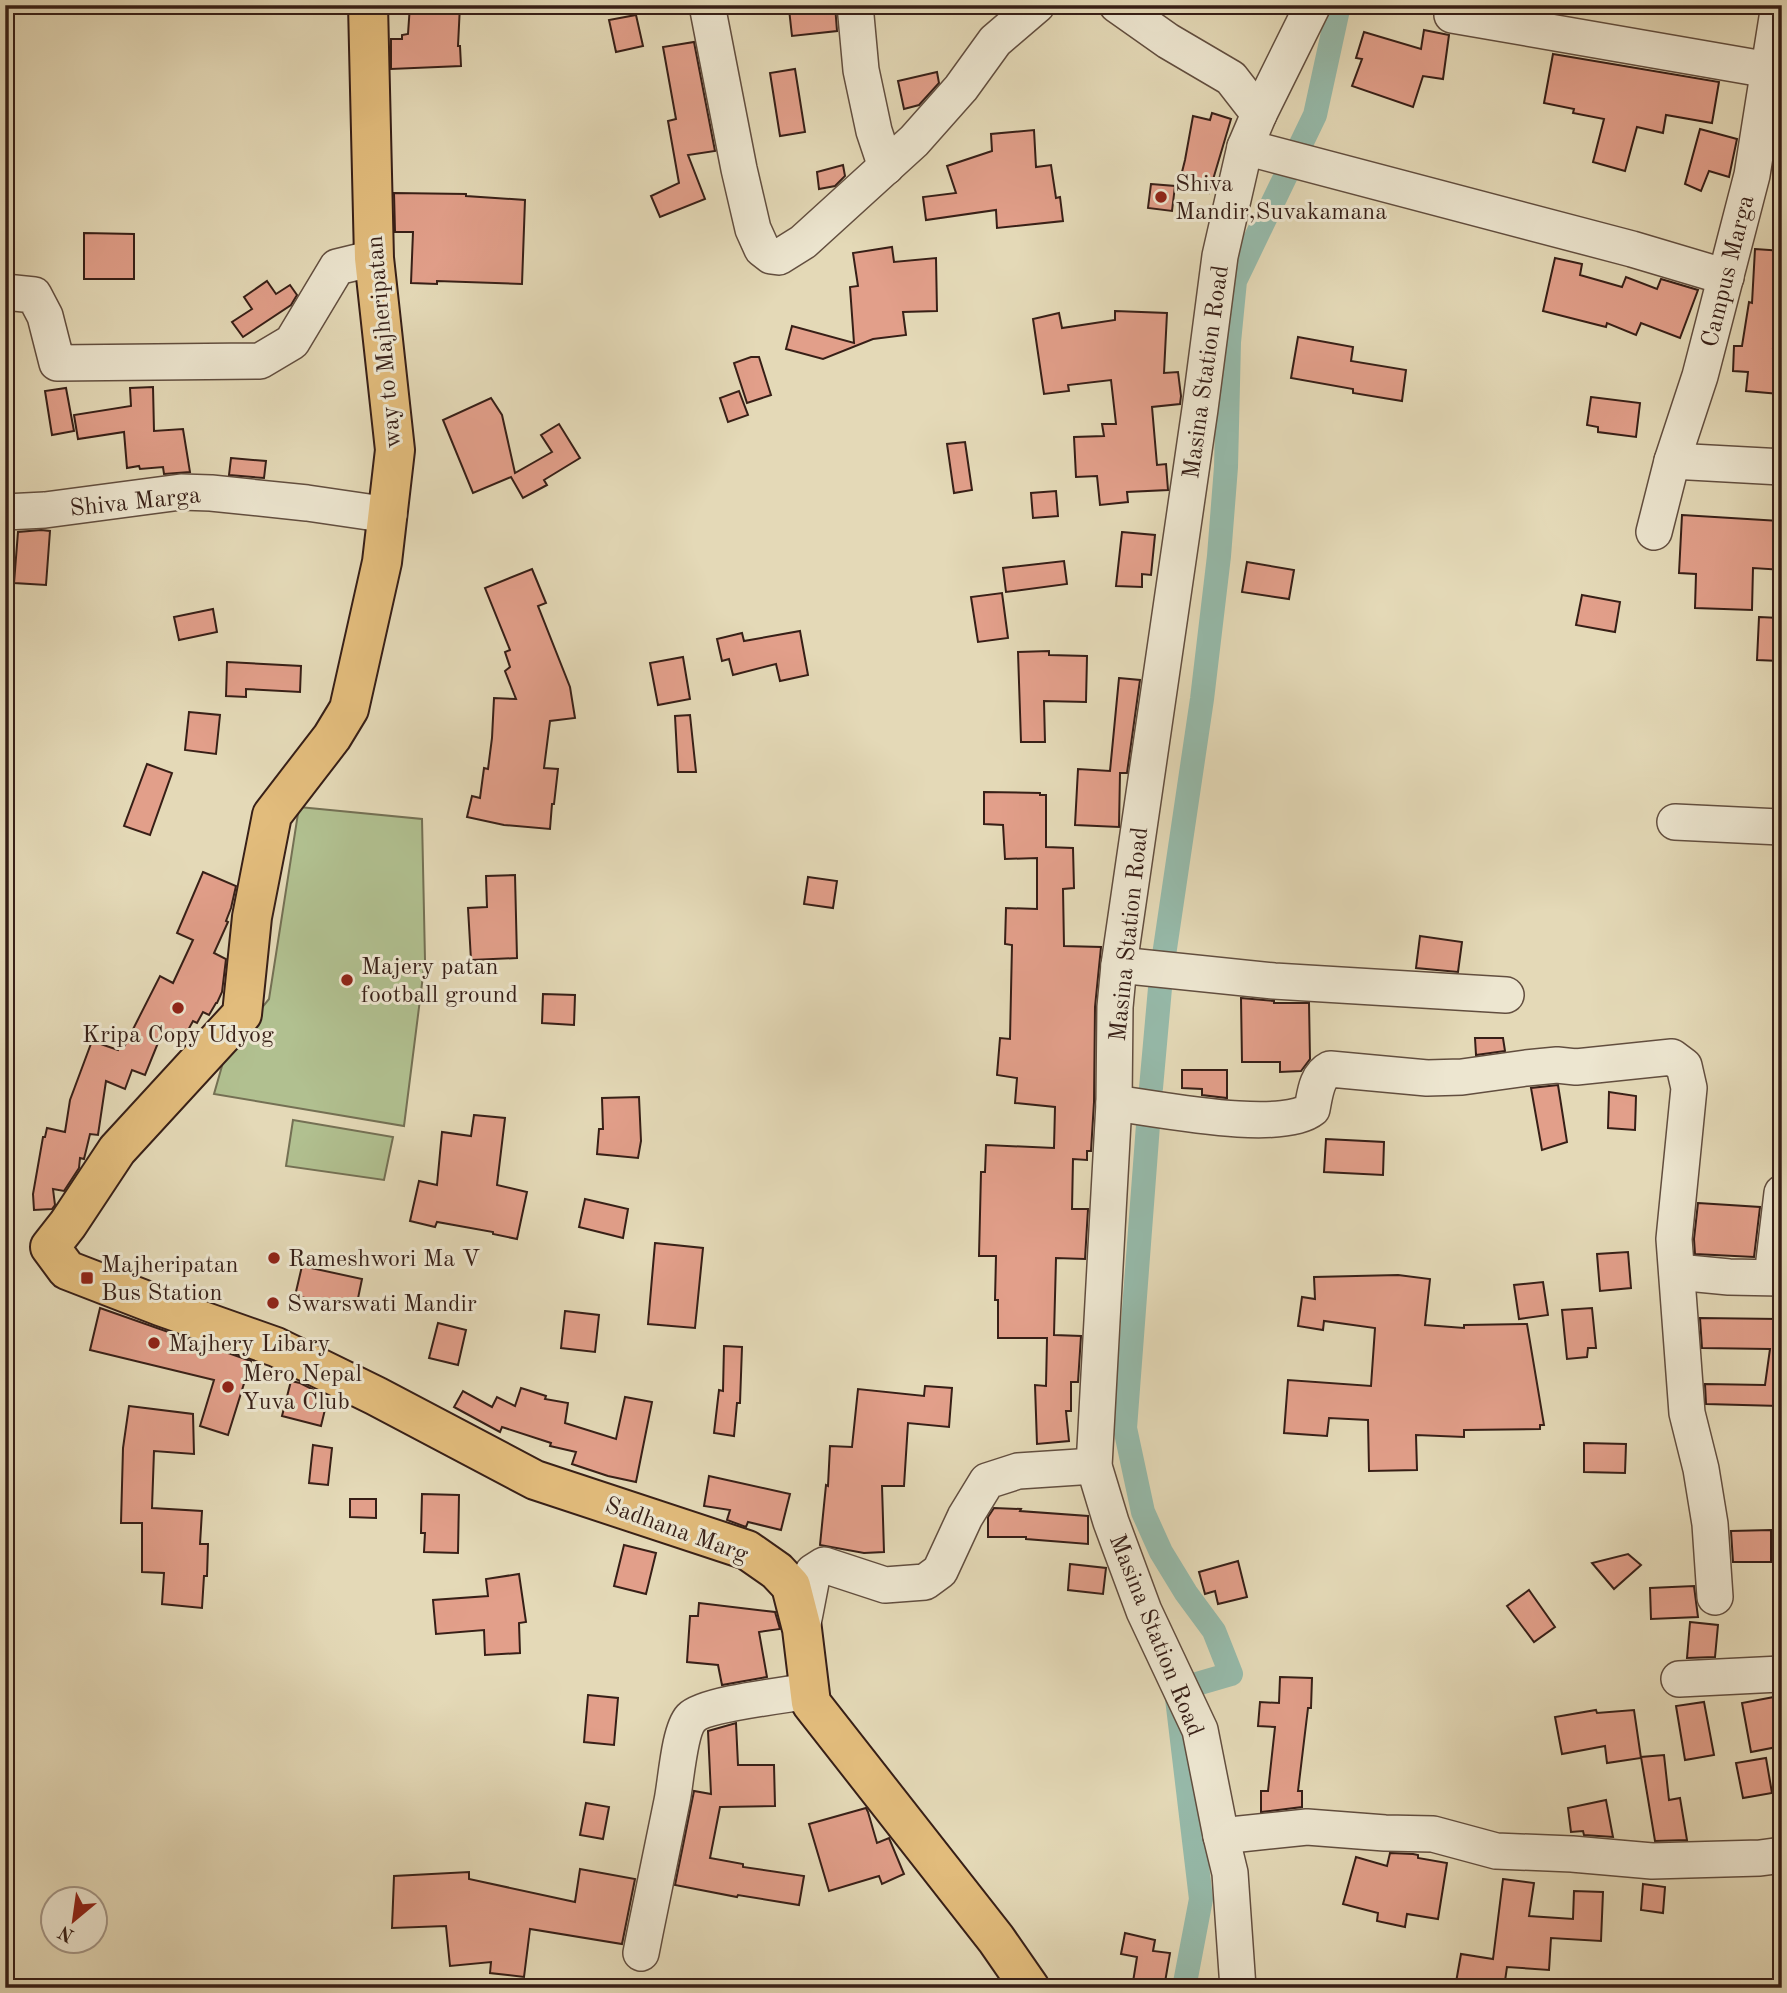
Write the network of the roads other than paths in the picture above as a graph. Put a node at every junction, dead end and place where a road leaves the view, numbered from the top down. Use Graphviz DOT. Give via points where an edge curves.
graph roads {
  1 [pos="368,5"];
  2 [pos="707,5"];
  3 [pos="855,5"];
  4 [pos="1037,5"];
  5 [pos="1117,5"];
  6 [pos="1313,5"];
  7 [pos="1779,5"];
  8 [pos="1452,15"];
  9 [pos="1769,71"];
  10 [pos="1259,114"];
  11 [pos="1245,146"];
  12 [pos="886,167"];
  13 [pos="373,258"];
  14 [pos="1726,277"];
  15 [pos="5,292"];
  16 [pos="1672,461"];
  17 [pos="1782,467"];
  18 [pos="5,512"];
  19 [pos="389,515"];
  20 [pos="1654,532"];
  21 [pos="1675,822"];
  22 [pos="1782,827"];
  23 [pos="1119,965"];
  24 [pos="1506,995"];
  25 [pos="1114,1103"];
  26 [pos="1782,1193"];
  27 [pos="1677,1272"];
  28 [pos="1777,1278"];
  29 [pos="159,1306"];
  30 [pos="1094,1466"];
  31 [pos="1715,1597"];
  32 [pos="802,1629"];
  33 [pos="1782,1674"];
  34 [pos="1679,1679"];
  35 [pos="809,1691"];
  36 [pos="1221,1836"];
  37 [pos="1782,1855"];
  38 [pos="641,1952"];
  39 [pos="1030,1988"];
  40 [pos="1238,1988"];
  1 -- 13 [label="main road, way to Majheripatan"];
  2 -- 12 [label="street" via="739,169 762,250 779,257 790,251"];
  3 -- 12 [label="street" via="861,71"];
  4 -- 12 [label="street" via="995,41 961,88"];
  5 -- 10 [label="street" via="1231,78"];
  6 -- 10 [label="street, Masina Station Road"];
  7 -- 9 [label="street, Campus Marga"];
  8 -- 9 [label="street"];
  9 -- 14 [label="street, Campus Marga" via="1752,175"];
  10 -- 11 [label="street, Masina Station Road"];
  11 -- 14 [label="street"];
  11 -- 23 [label="street, Masina Station Road" via="1220,256"];
  13 -- 15 [label="street" via="337,267 292,342 260,361 57,363 46,316 34,295"];
  13 -- 19 [label="main road, way to Majheripatan" via="395,450"];
  14 -- 16 [label="street, Campus Marga"];
  16 -- 17 [label="street"];
  16 -- 20 [label="street, Campus Marga"];
  18 -- 19 [label="street, Shiva Marga" via="191,492"];
  19 -- 29 [label="main road, way to Majheripatan" via="383,562 349,709 272,815 252,917 242,1014 117,1150 50,1247 67,1270"];
  21 -- 22 [label="street"];
  23 -- 24 [label="street" via="1274,981"];
  23 -- 25 [label="street, Masina Station Road"];
  25 -- 27 [label="street" via="1266,1121 1300,1116 1312,1109 1320,1078 1330,1069 1462,1077 1672,1057 1684,1066 1689,1088 1674,1239"];
  25 -- 30 [label="street, Masina Station Road"];
  26 -- 28 [label="street"];
  27 -- 28 [label="street"];
  27 -- 31 [label="street" via="1688,1413 1710,1524"];
  29 -- 32 [label="main road, Sadhana Marg" via="276,1347 535,1480 747,1550 791,1586"];
  30 -- 32 [label="street" via="1018,1471 988,1481 940,1571 925,1582 885,1585 824,1565 813,1572"];
  30 -- 36 [label="street, Masina Station Road" via="1144,1611 1200,1730"];
  32 -- 35 [label="main road, Sadhana Marg"];
  33 -- 34 [label="street"];
  35 -- 38 [label="street" via="721,1707 691,1718 680,1749"];
  35 -- 39 [label="main road, Sadhana Marg" via="811,1703"];
  36 -- 37 [label="street" via="1307,1828 1433,1834 1496,1850 1652,1861"];
  36 -- 40 [label="street, Masina Station Road" via="1230,1873"];
}
